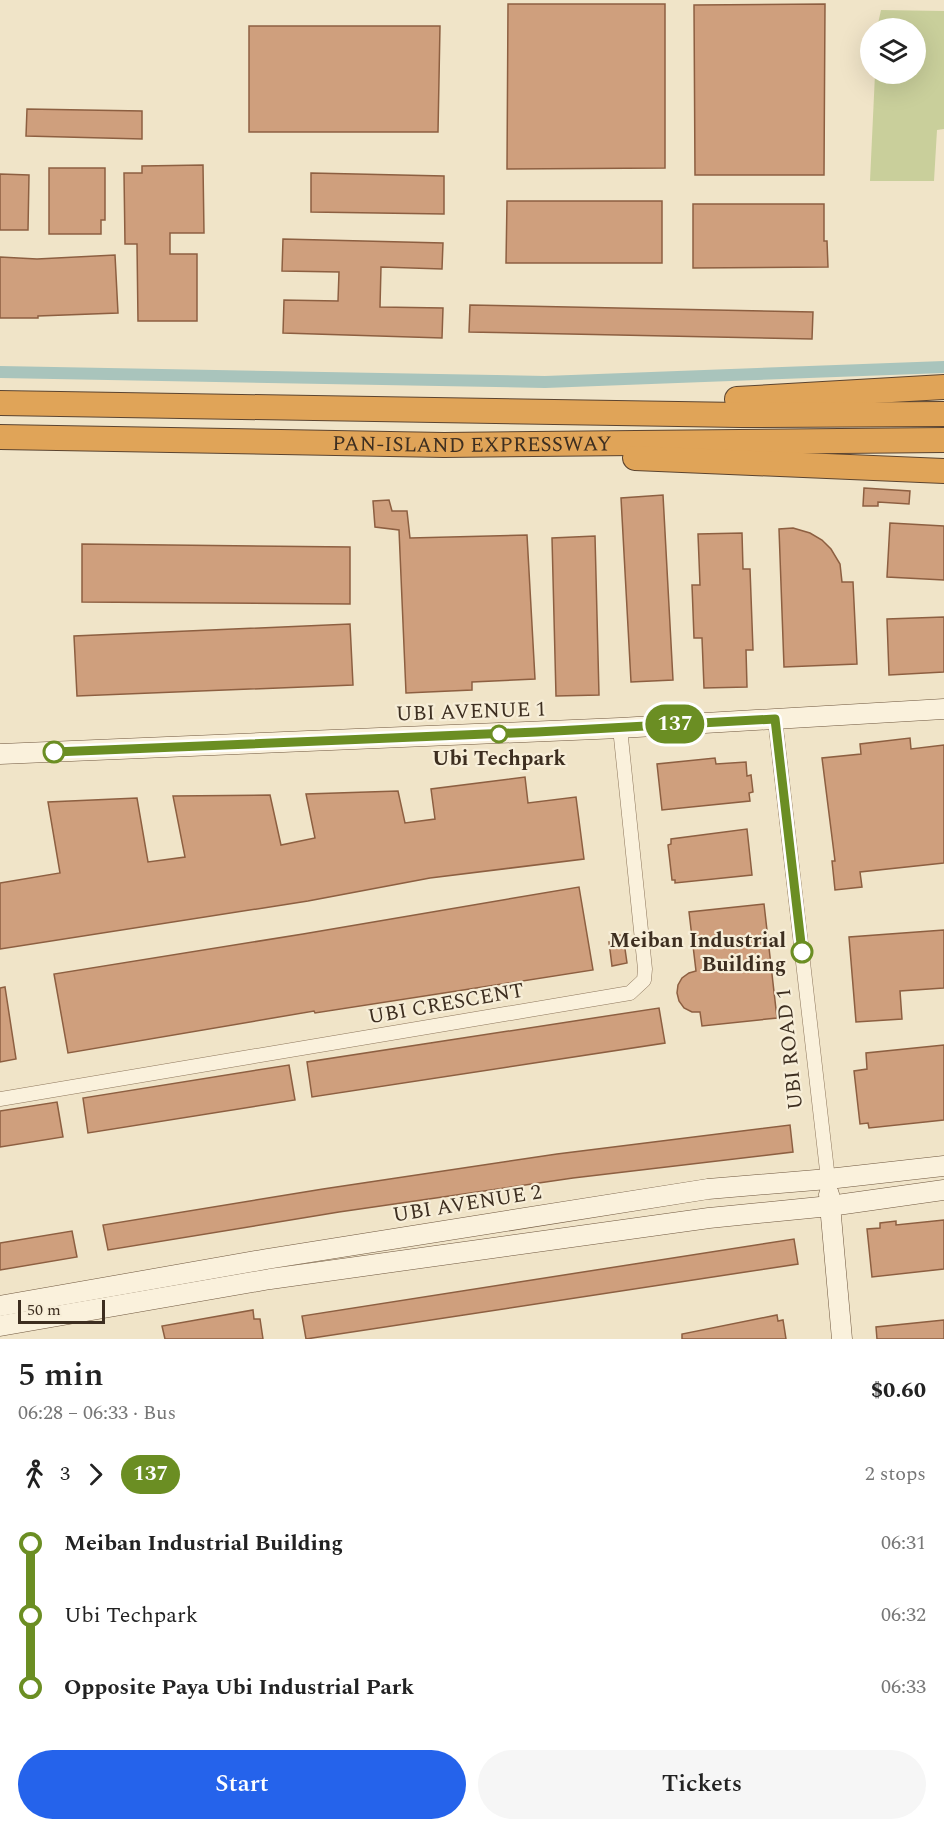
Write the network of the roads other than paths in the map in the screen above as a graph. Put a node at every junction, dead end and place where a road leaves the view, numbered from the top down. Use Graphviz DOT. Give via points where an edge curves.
graph roads {
  1 [pos="944,387"];
  2 [pos="0,403"];
  3 [pos="641,412"];
  4 [pos="944,414"];
  5 [pos="0,437"];
  6 [pos="944,440"];
  7 [pos="444,445"];
  8 [pos="944,471"];
  9 [pos="944,709"];
  10 [pos="775,719"];
  11 [pos="620,728"];
  12 [pos="0,754"];
  13 [pos="0,1099"];
  14 [pos="944,1166"];
  15 [pos="828,1179"];
  16 [pos="944,1190"];
  17 [pos="830,1206"];
  18 [pos="0,1306"];
  19 [pos="0,1326"];
  20 [pos="842,1339"];
  1 -- 3 [label="highway" via="665,400"];
  2 -- 3 [label="highway, PAN-ISLAND EXPRESSWAY"];
  3 -- 4 [label="highway, PAN-ISLAND EXPRESSWAY"];
  5 -- 7 [label="highway, PAN-ISLAND EXPRESSWAY"];
  6 -- 7 [label="highway, PAN-ISLAND EXPRESSWAY"];
  7 -- 8 [label="highway" via="597,457"];
  9 -- 10 [label="main road, UBI AVENUE 1"];
  10 -- 11 [label="main road, UBI AVENUE 1"];
  10 -- 15 [label="street, UBI ROAD 1"];
  11 -- 12 [label="main road, UBI AVENUE 1"];
  11 -- 13 [label="street, UBI CRESCENT" via="645,969 644,980 630,993"];
  14 -- 15 [label="main road, UBI AVENUE 2"];
  15 -- 17 [label="main road, UBI ROAD 1"];
  15 -- 18 [label="main road, UBI AVENUE 2" via="708,1189"];
  16 -- 17 [label="main road"];
  17 -- 19 [label="main road" via="709,1218 270,1279"];
  17 -- 20 [label="main road, UBI ROAD 1"];
}
